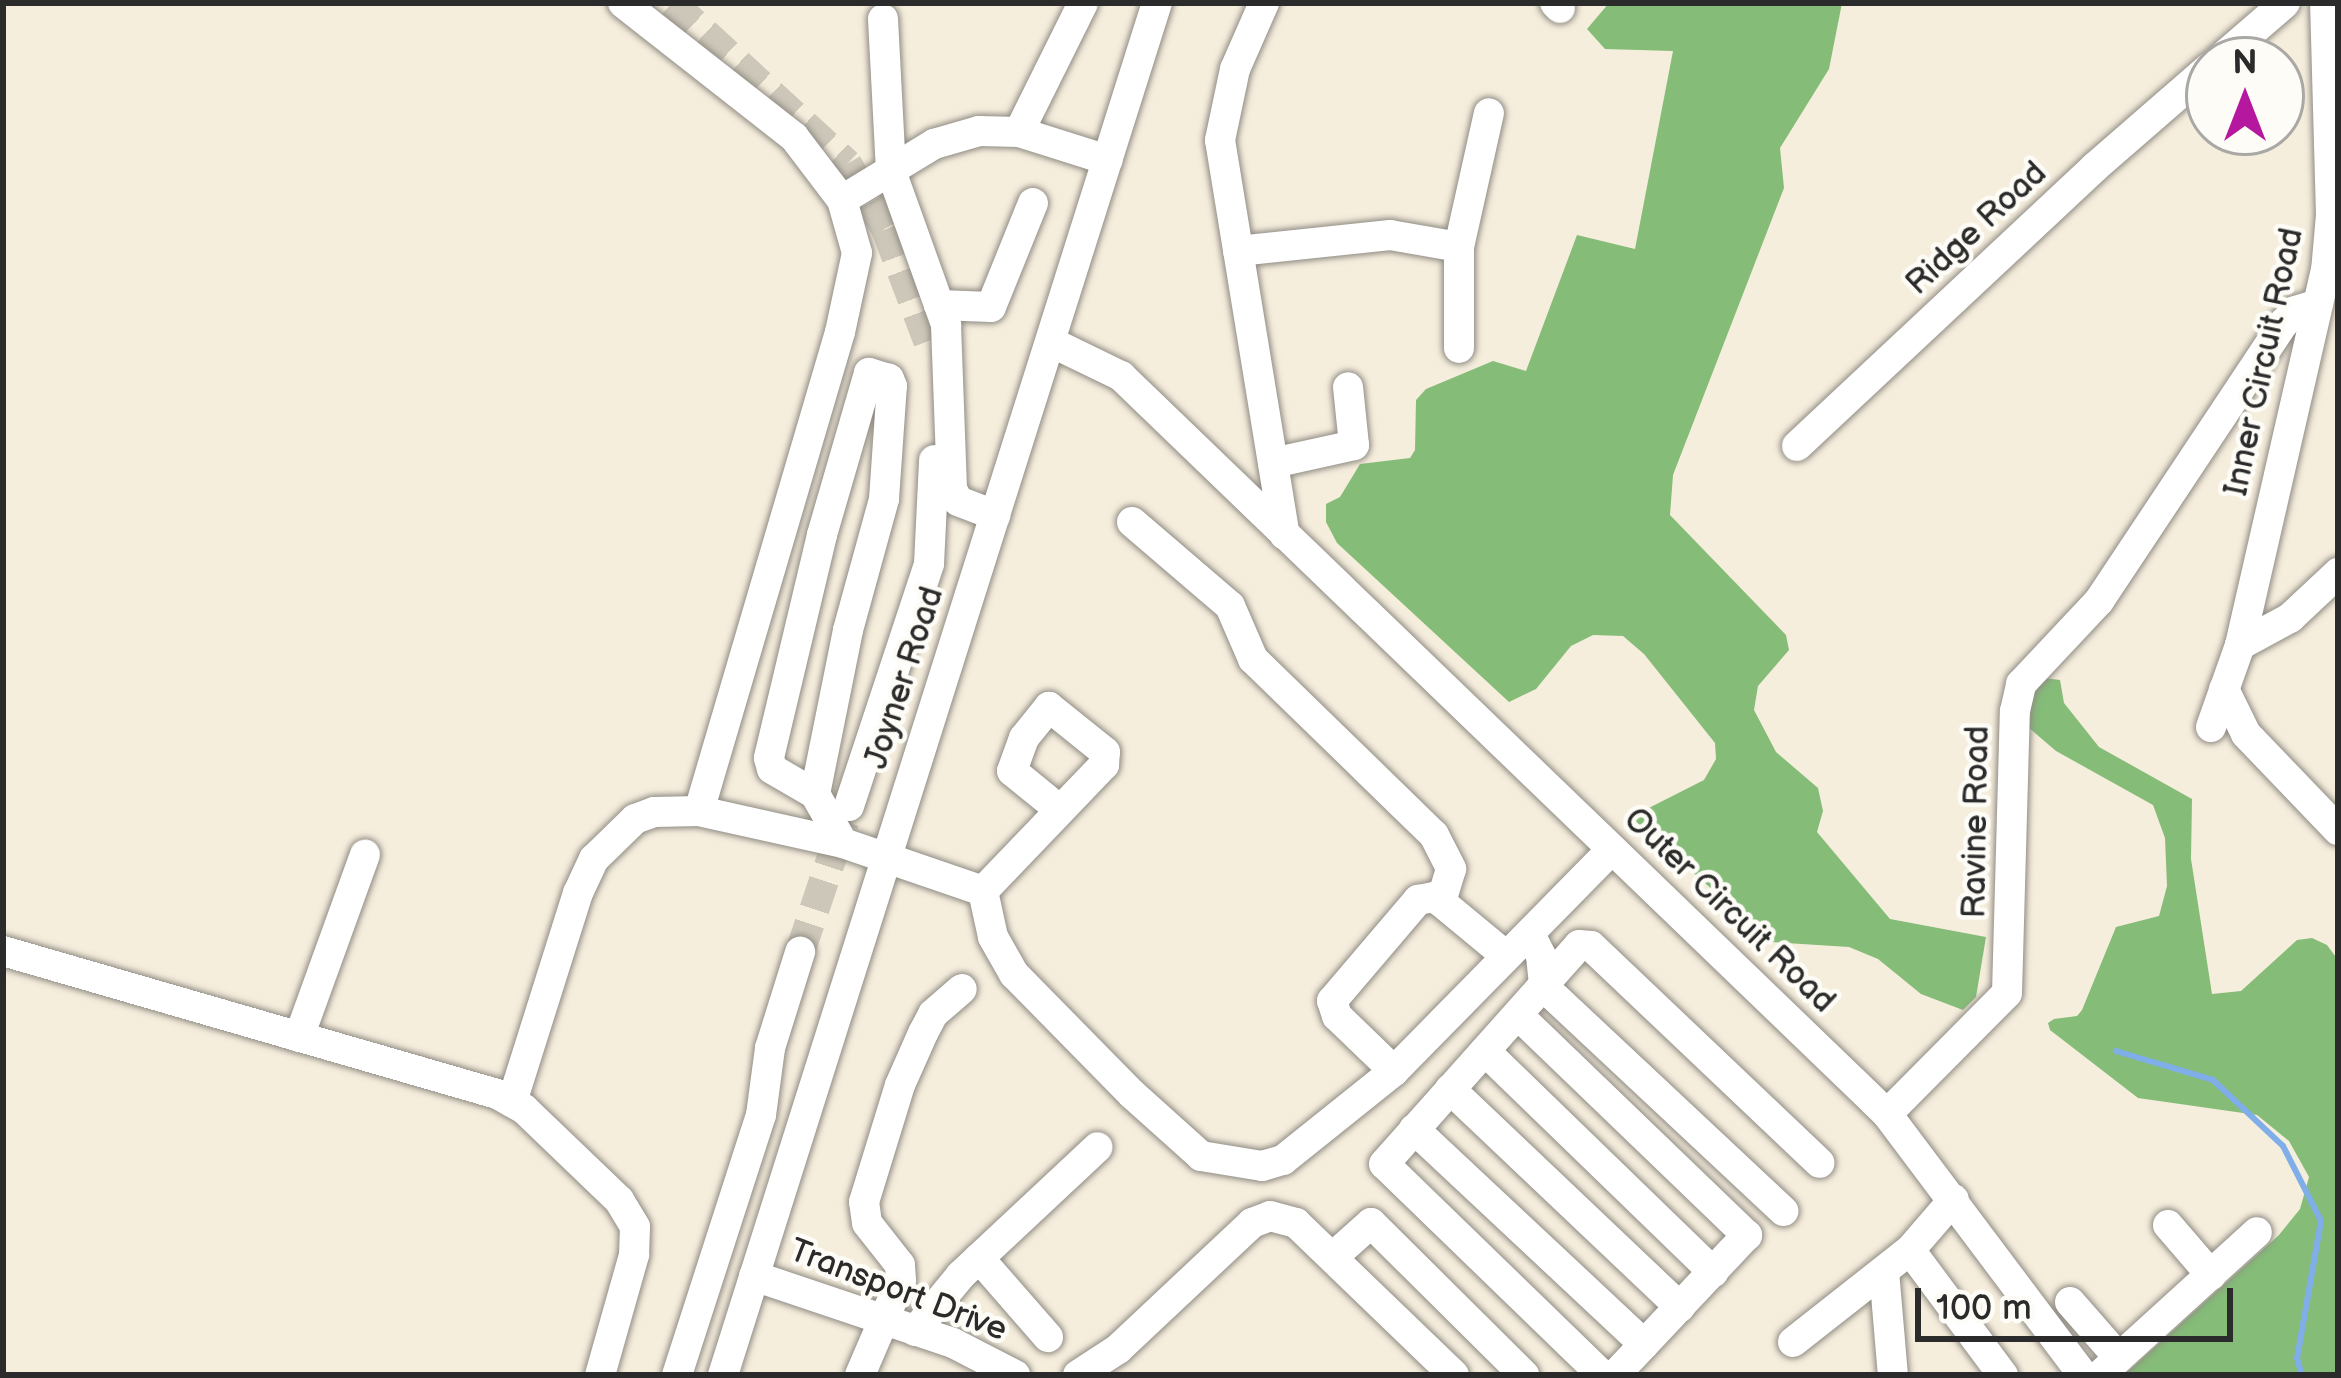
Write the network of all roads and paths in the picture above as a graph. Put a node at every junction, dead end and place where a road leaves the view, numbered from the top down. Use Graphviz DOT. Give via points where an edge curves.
graph roads {
  1 [pos="623,3"];
  2 [pos="1083,3"];
  3 [pos="1157,3"];
  4 [pos="1264,3"];
  5 [pos="2285,3"];
  6 [pos="2325,3"];
  7 [pos="884,19"];
  8 [pos="2247,36"];
  9 [pos="2185,89"];
  10 [pos="1489,113"];
  11 [pos="1019,132"];
  12 [pos="1108,160"];
  13 [pos="891,171"];
  14 [pos="842,200"];
  15 [pos="1033,203"];
  16 [pos="1459,247"];
  17 [pos="1238,250"];
  18 [pos="2332,272"];
  19 [pos="2318,304"];
  20 [pos="939,305"];
  21 [pos="928,340"];
  22 [pos="1051,342"];
  23 [pos="1460,348"];
  24 [pos="1348,387"];
  25 [pos="1797,446"];
  26 [pos="1273,463"];
  27 [pos="995,515"];
  28 [pos="1132,522"];
  29 [pos="1285,535"];
  30 [pos="2338,573"];
  31 [pos="2240,645"];
  32 [pos="2224,689"];
  33 [pos="2211,727"];
  34 [pos="814,794"];
  35 [pos="848,806"];
  36 [pos="1060,810"];
  37 [pos="698,812"];
  38 [pos="2338,830"];
  39 [pos="843,843"];
  40 [pos="1612,849"];
  41 [pos="365,855"];
  42 [pos="885,857"];
  43 [pos="983,891"];
  44 [pos="1442,902"];
  45 [pos="1530,934"];
  46 [pos="3,951"];
  47 [pos="800,952"];
  48 [pos="1505,955"];
  49 [pos="1544,986"];
  50 [pos="962,989"];
  51 [pos="1518,1015"];
  52 [pos="299,1037"];
  53 [pos="1486,1051"];
  54 [pos="1394,1071"];
  55 [pos="1450,1089"];
  56 [pos="512,1102"];
  57 [pos="1887,1114"];
  58 [pos="1414,1129"];
  59 [pos="1098,1147"];
  60 [pos="1820,1163"];
  61 [pos="1954,1199"];
  62 [pos="1783,1210"];
  63 [pos="2168,1225"];
  64 [pos="2258,1232"];
  65 [pos="1910,1250"];
  66 [pos="1333,1257"];
  67 [pos="979,1258"];
  68 [pos="1884,1271"];
  69 [pos="1714,1272"];
  70 [pos="2211,1275"];
  71 [pos="754,1276"];
  72 [pos="2070,1302"];
  73 [pos="1679,1307"];
  74 [pos="901,1326"];
  75 [pos="1048,1337"];
  76 [pos="1793,1342"];
  77 [pos="1644,1344"];
  78 [pos="2110,1366"];
  79 [pos="866,1374"];
  80 [pos="600,1375"];
  81 [pos="677,1375"];
  82 [pos="723,1375"];
  83 [pos="1015,1375"];
  84 [pos="1078,1375"];
  85 [pos="1454,1375"];
  86 [pos="1524,1375"];
  87 [pos="1602,1375"];
  88 [pos="1615,1375"];
  89 [pos="1893,1375"];
  90 [pos="2003,1375"];
  91 [pos="2083,1375"];
  1 -- 14 [label="street" via="794,137"];
  2 -- 11 [label="street"];
  3 -- 12 [label="street, Joyner Road"];
  4 -- 17 [label="street" via="1235,69 1220,140"];
  5 -- 8 [label="street"];
  6 -- 18 [label="street, Inner Circuit Road"];
  7 -- 13 [label="street"];
  9 -- 25 [label="street, Ridge Road"];
  10 -- 16 [label="street"];
  11 -- 12 [label="street"];
  11 -- 13 [label="street" via="957,135"];
  12 -- 22 [label="street, Joyner Road"];
  13 -- 14 [label="street"];
  13 -- 20 [label="street"];
  14 -- 37 [label="street" via="856,269"];
  15 -- 20 [label="street" via="991,307"];
  16 -- 17 [label="street" via="1390,236"];
  16 -- 23 [label="street"];
  17 -- 26 [label="street"];
  18 -- 19 [label="street, Inner Circuit Road"];
  19 -- 31 [label="street, Inner Circuit Road"];
  19 -- 57 [label="street, Ravine Road" via="2284,322 2099,602 2021,684 2007,993"];
  20 -- 27 [label="street" via="949,344 952,489 958,501"];
  21 -- 35 [label="street" via="932,547"];
  22 -- 27 [label="street, Joyner Road"];
  22 -- 29 [label="street, Outer Circuit Road" via="1121,376"];
  24 -- 26 [label="street" via="1354,445"];
  26 -- 29 [label="street"];
  27 -- 42 [label="street, Joyner Road"];
  28 -- 44 [label="street" via="1230,606 1253,659 1434,835 1451,869"];
  29 -- 40 [label="street, Outer Circuit Road"];
  30 -- 31 [label="street" via="2290,618"];
  31 -- 32 [label="street, Inner Circuit Road"];
  32 -- 33 [label="street, Inner Circuit Road"];
  32 -- 38 [label="street" via="2246,734"];
  34 -- 34 [label="street" via="772,769 769,758 869,373 892,386 884,499"];
  34 -- 39 [label="street"];
  36 -- 43 [label="street"];
  37 -- 39 [label="street"];
  37 -- 56 [label="street" via="635,819 594,859"];
  39 -- 42 [label="street"];
  40 -- 45 [label="street"];
  40 -- 57 [label="street, Outer Circuit Road"];
  41 -- 52 [label="street"];
  42 -- 43 [label="street"];
  42 -- 71 [label="street, Joyner Road"];
  43 -- 54 [label="street" via="993,937 1014,974 1201,1156 1235,1165 1283,1160"];
  44 -- 48 [label="street"];
  44 -- 54 [label="street" via="1418,900 1332,1001 1337,1016"];
  45 -- 48 [label="street"];
  45 -- 49 [label="street"];
  46 -- 52 [label="street"];
  47 -- 81 [label="street" via="770,1048 761,1115"];
  48 -- 54 [label="street"];
  49 -- 51 [label="street"];
  49 -- 60 [label="street" via="1579,945 1592,946"];
  49 -- 62 [label="street"];
  50 -- 74 [label="street" via="922,1033 863,1202 868,1223 900,1265"];
  51 -- 53 [label="street"];
  51 -- 69 [label="street" via="1747,1232"];
  52 -- 56 [label="street"];
  53 -- 55 [label="street"];
  53 -- 69 [label="street"];
  55 -- 58 [label="street"];
  55 -- 73 [label="street"];
  56 -- 80 [label="street" via="619,1200 635,1227"];
  57 -- 61 [label="street, Outer Circuit Road"];
  58 -- 77 [label="street"];
  58 -- 87 [label="street" via="1385,1167"];
  59 -- 67 [label="street"];
  61 -- 65 [label="street"];
  61 -- 91 [label="street, Outer Circuit Road"];
  63 -- 70 [label="street"];
  64 -- 70 [label="street"];
  65 -- 68 [label="street"];
  65 -- 90 [label="street"];
  66 -- 84 [label="street" via="1296,1223 1261,1218 1118,1349"];
  66 -- 85 [label="street"];
  66 -- 86 [label="street" via="1371,1223"];
  67 -- 74 [label="street"];
  67 -- 75 [label="street"];
  68 -- 76 [label="street"];
  68 -- 89 [label="street"];
  69 -- 73 [label="street"];
  70 -- 78 [label="street"];
  71 -- 74 [label="street, Transport Drive"];
  71 -- 82 [label="street, Joyner Road"];
  72 -- 78 [label="street"];
  73 -- 77 [label="street"];
  74 -- 79 [label="street"];
  74 -- 83 [label="street, Transport Drive"];
  77 -- 88 [label="street"];
}
